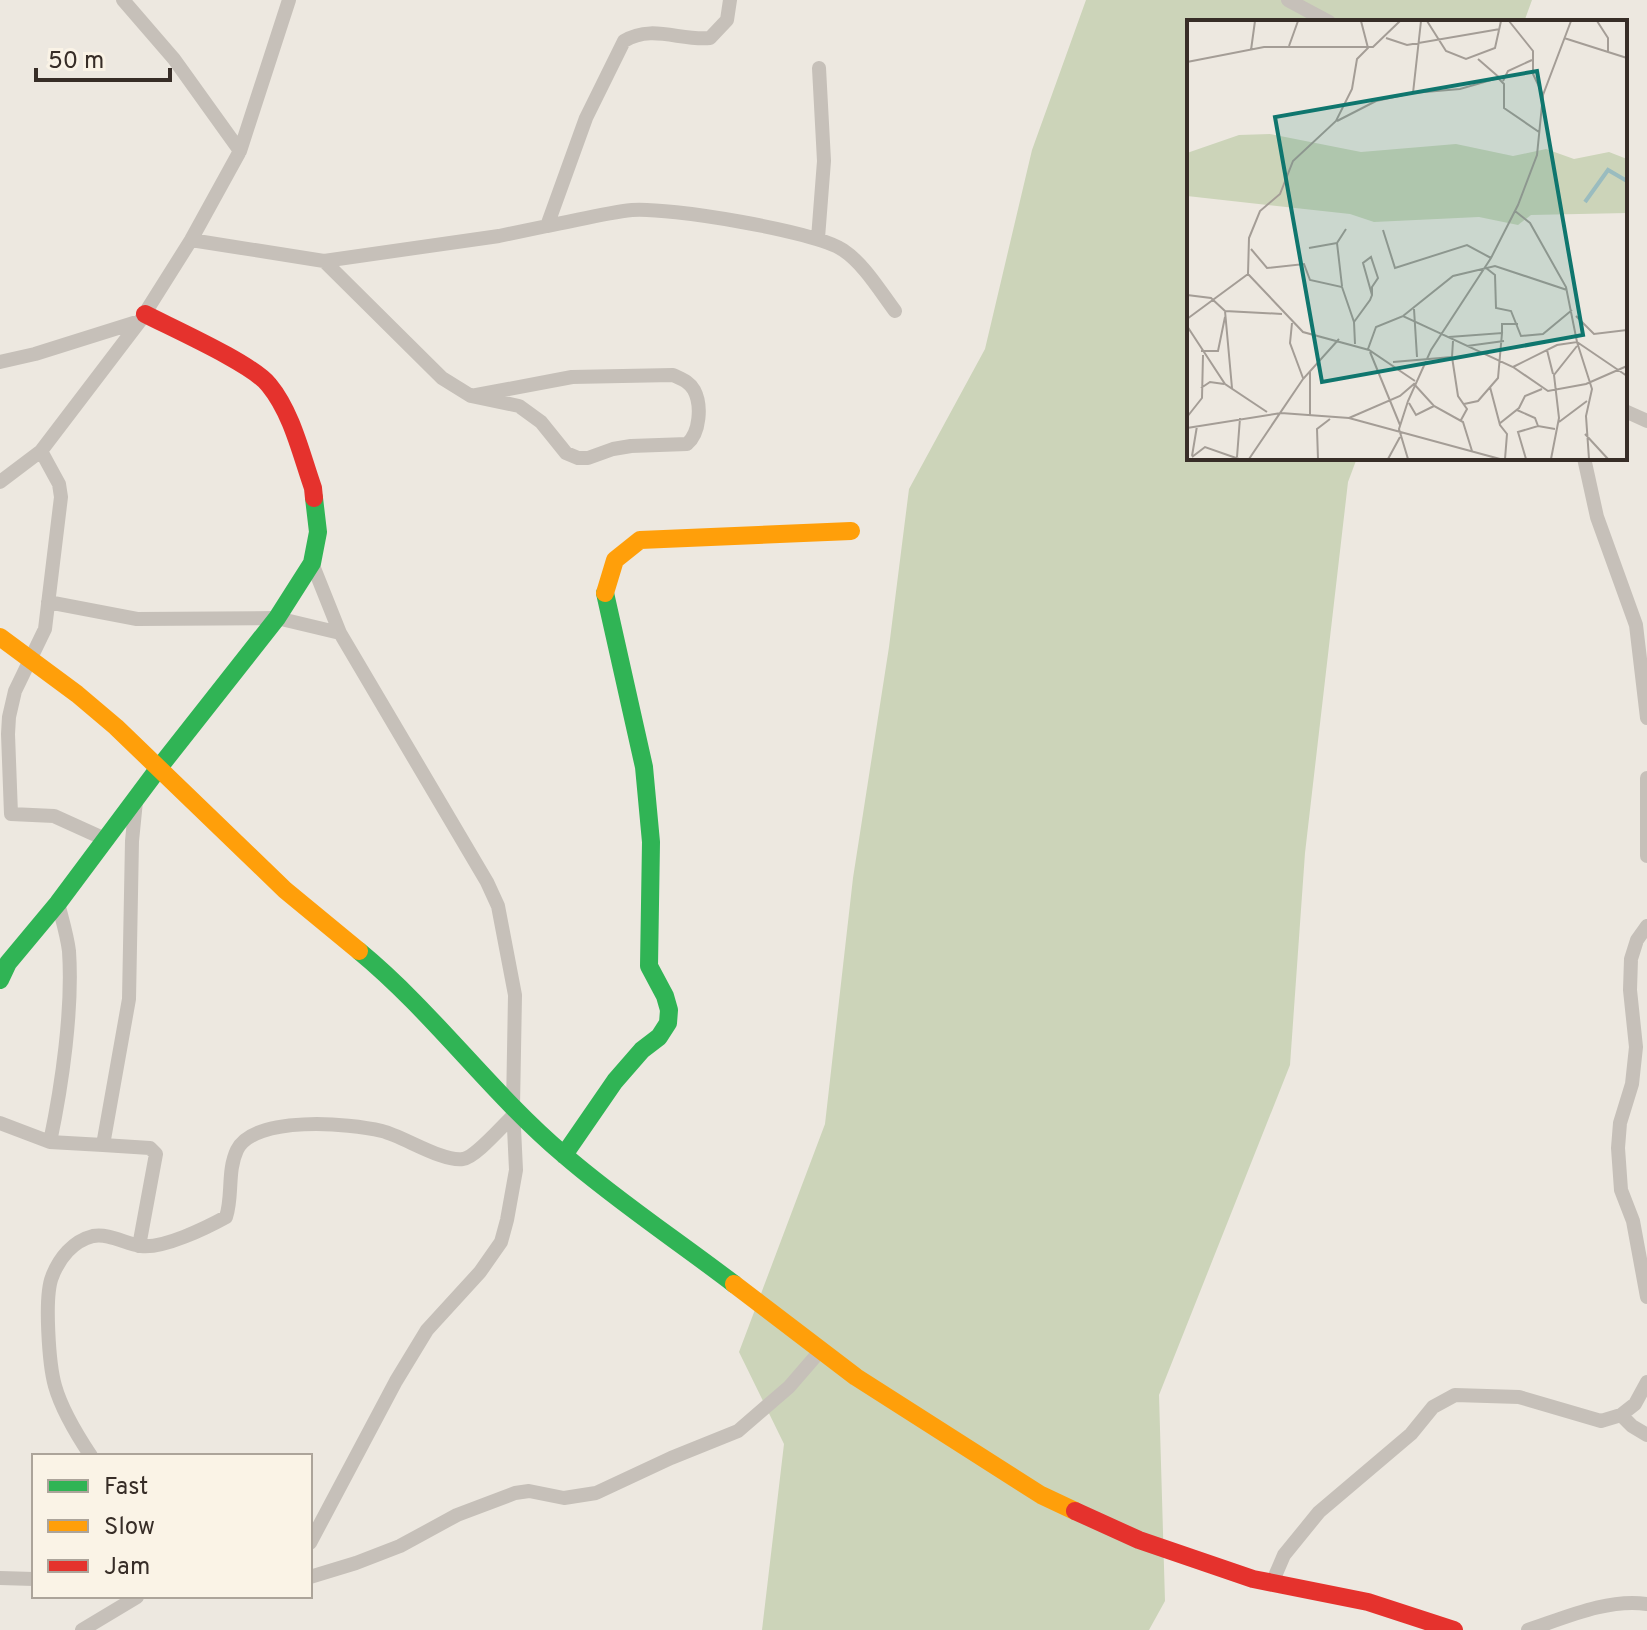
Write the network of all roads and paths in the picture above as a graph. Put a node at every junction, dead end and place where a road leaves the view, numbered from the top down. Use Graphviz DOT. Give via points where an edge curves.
graph roads {
  1 [pos="123,0"];
  2 [pos="289,0"];
  3 [pos="730,0"];
  4 [pos="1288,0"];
  5 [pos="1325,20"];
  6 [pos="819,68"];
  7 [pos="240,151"];
  8 [pos="547,226"];
  9 [pos="818,238"];
  10 [pos="191,240"];
  11 [pos="324,261"];
  12 [pos="895,311"];
  13 [pos="142,318"];
  14 [pos="0,362"];
  15 [pos="471,396"];
  16 [pos="1627,412"];
  17 [pos="1647,421"];
  18 [pos="41,451"];
  19 [pos="1584,460"];
  20 [pos="0,482"];
  21 [pos="851,531"];
  22 [pos="312,563"];
  23 [pos="48,602"];
  24 [pos="277,618"];
  25 [pos="340,633"];
  26 [pos="0,637"];
  27 [pos="30,659"];
  28 [pos="1647,718"];
  29 [pos="158,769"];
  30 [pos="1647,778"];
  31 [pos="136,801"];
  32 [pos="6,815"];
  33 [pos="107,840"];
  34 [pos="1647,856"];
  35 [pos="58,903"];
  36 [pos="1647,926"];
  37 [pos="0,980"];
  38 [pos="514,1111"];
  39 [pos="0,1123"];
  40 [pos="50,1142"];
  41 [pos="103,1145"];
  42 [pos="564,1155"];
  43 [pos="139,1246"];
  44 [pos="1647,1297"];
  45 [pos="821,1350"];
  46 [pos="1647,1382"];
  47 [pos="1641,1404"];
  48 [pos="1621,1415"];
  49 [pos="1647,1435"];
  50 [pos="90,1454"];
  51 [pos="312,1539"];
  52 [pos="312,1576"];
  53 [pos="0,1578"];
  54 [pos="32,1579"];
  55 [pos="1272,1583"];
  56 [pos="136,1598"];
  57 [pos="1647,1604"];
  58 [pos="82,1630"];
  59 [pos="1454,1630"];
  60 [pos="1528,1630"];
  1 -- 7 [label="street" via="174,59"];
  2 -- 7 [label="street"];
  3 -- 8 [label="street" via="727,20 710,38 653,32 636,33 624,41 586,118"];
  4 -- 5 [label="street"];
  6 -- 9 [label="street" via="824,161"];
  7 -- 10 [label="street"];
  8 -- 9 [label="street" via="633,210 667,210"];
  8 -- 11 [label="street"];
  9 -- 12 [label="street" via="855,260"];
  10 -- 11 [label="street"];
  10 -- 13 [label="street"];
  11 -- 15 [label="street" via="442,378"];
  13 -- 14 [label="street"];
  13 -- 18 [label="street"];
  13 -- 22 [label="street" via="253,371 269,384 290,423 313,488 318,532"];
  15 -- 15 [label="street" via="519,406 541,422 566,453 578,458 631,446 687,444 697,430 694,390 673,375 572,377"];
  16 -- 17 [label="street"];
  18 -- 20 [label="street"];
  18 -- 23 [label="street" via="61,497"];
  19 -- 28 [label="street" via="1597,517 1636,625"];
  21 -- 42 [label="street" via="640,540 621,550 609,567 605,591 645,782 651,842 649,966 669,1010 659,1037 615,1081"];
  22 -- 24 [label="street"];
  22 -- 25 [label="street"];
  23 -- 24 [label="street" via="137,619"];
  23 -- 27 [label="street" via="45,629"];
  24 -- 25 [label="street"];
  24 -- 29 [label="street"];
  25 -- 38 [label="street" via="498,906 515,995"];
  26 -- 27 [label="street"];
  27 -- 29 [label="street" via="77,694"];
  27 -- 32 [label="street" via="9,717"];
  29 -- 31 [label="street"];
  29 -- 38 [label="street" via="285,890 394,980"];
  30 -- 34 [label="street"];
  31 -- 33 [label="street"];
  31 -- 41 [label="street" via="129,999"];
  32 -- 33 [label="street" via="54,816"];
  33 -- 35 [label="street"];
  35 -- 37 [label="street"];
  35 -- 40 [label="street" via="70,979"];
  36 -- 44 [label="street" via="1631,959 1636,1047 1618,1148 1621,1190 1638,1242"];
  38 -- 42 [label="street"];
  38 -- 43 [label="street" via="466,1159 384,1131 337,1124 261,1130 236,1151 226,1217 154,1247"];
  38 -- 51 [label="street" via="514,1191 501,1242 427,1330"];
  39 -- 40 [label="street"];
  40 -- 41 [label="street"];
  41 -- 43 [label="street" via="150,1148 156,1154"];
  42 -- 45 [label="street"];
  43 -- 50 [label="street" via="96,1236 77,1242 50,1279 49,1351 55,1386"];
  45 -- 52 [label="street" via="789,1387 738,1431 596,1493 564,1498 515,1493 457,1515 400,1546"];
  45 -- 55 [label="street" via="1041,1495 1139,1540"];
  46 -- 47 [label="street"];
  47 -- 48 [label="street"];
  48 -- 49 [label="street"];
  48 -- 55 [label="street" via="1601,1421 1519,1397 1455,1395 1433,1407 1411,1434 1319,1512 1284,1555"];
  53 -- 54 [label="street"];
  55 -- 59 [label="street" via="1368,1602"];
  56 -- 58 [label="street"];
  57 -- 60 [label="street" via="1585,1611"];
}
